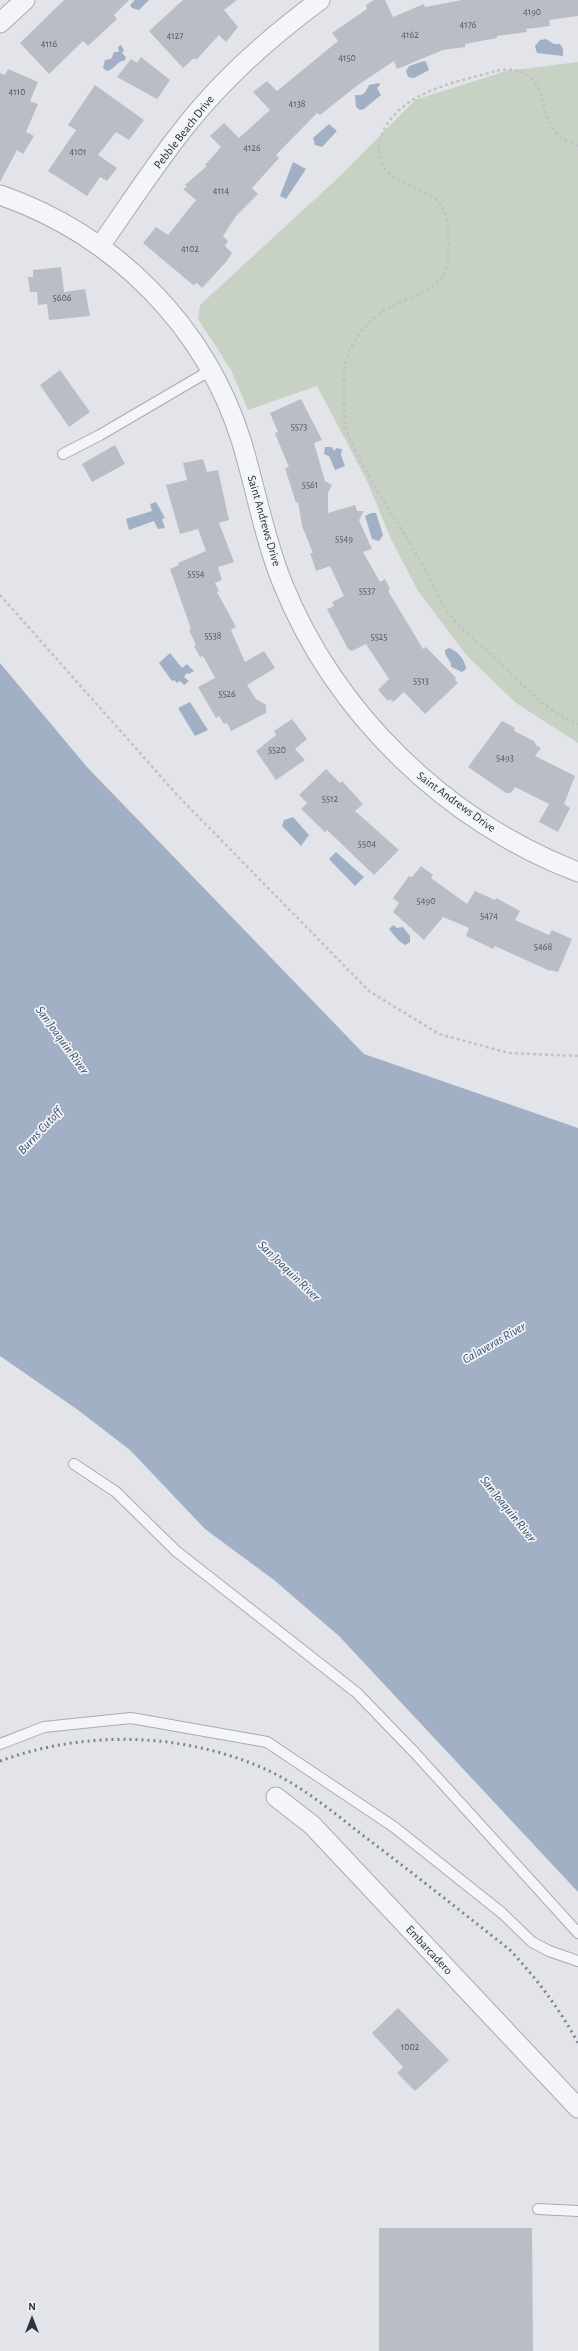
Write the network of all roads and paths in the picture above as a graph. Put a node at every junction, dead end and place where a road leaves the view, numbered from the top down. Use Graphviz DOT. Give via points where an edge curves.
graph roads {
  1 [pos="25,0"];
  2 [pos="320,0"];
  3 [pos="0,23"];
  4 [pos="578,146"];
  5 [pos="0,195"];
  6 [pos="100,246"];
  7 [pos="211,370"];
  8 [pos="63,454"];
  9 [pos="0,595"];
  10 [pos="578,724"];
  11 [pos="578,872"];
  12 [pos="578,1056"];
  13 [pos="74,1464"];
  14 [pos="0,1744"];
  15 [pos="276,1796"];
  16 [pos="578,1933"];
  17 [pos="578,1961"];
  18 [pos="578,2108"];
  19 [pos="538,2209"];
  20 [pos="578,2211"];
  1 -- 3 [label="street"];
  2 -- 6 [label="street, Pebble Beach Drive" via="296,18 214,93 188,123"];
  4 -- 10 [label="path" via="562,139 553,129 540,90 534,81 523,72 510,69 426,93 412,101 385,127 378,144 385,170 436,200 442,207 448,225 445,273 435,285 381,312 365,326 345,363 344,420 346,430 362,461 422,564 438,598 454,620 540,701"];
  5 -- 6 [label="street, Saint Andrews Drive" via="62,222"];
  6 -- 7 [label="street, Saint Andrews Drive" via="136,275 164,303"];
  7 -- 8 [label="lane"];
  7 -- 11 [label="street, Saint Andrews Drive" via="228,404 242,443 267,540 283,584 302,625 325,665 352,703 382,738 443,795 480,822 520,845"];
  9 -- 12 [label="path" via="179,797 369,991 439,1034 509,1053"];
  13 -- 16 [label="lane" via="116,1492 176,1551 357,1693 415,1753"];
  14 -- 17 [label="lane" via="44,1727 131,1718 268,1742 394,1827 502,1913 532,1942"];
  15 -- 18 [label="street, Embarcadero" via="312,1825"];
  19 -- 20 [label="lane"];
}
